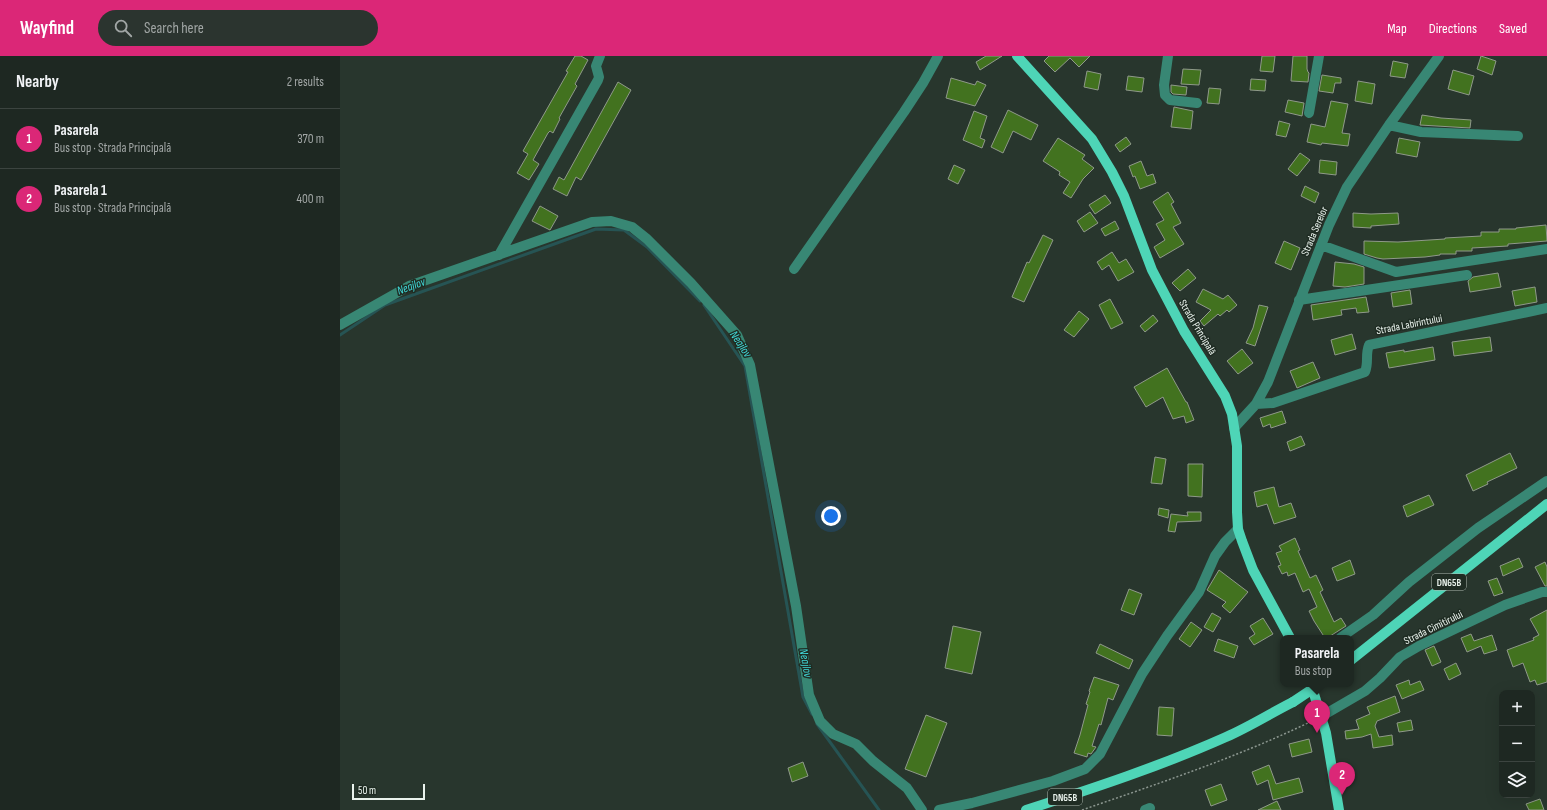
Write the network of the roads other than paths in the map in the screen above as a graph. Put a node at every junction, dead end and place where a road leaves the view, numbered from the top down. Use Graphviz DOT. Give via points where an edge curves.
graph roads {
  1 [pos="600,56"];
  2 [pos="938,56"];
  3 [pos="1017,56"];
  4 [pos="1168,56"];
  5 [pos="1319,56"];
  6 [pos="1439,56"];
  7 [pos="1197,104"];
  8 [pos="1309,113"];
  9 [pos="1389,125"];
  10 [pos="1518,136"];
  11 [pos="1321,245"];
  12 [pos="1547,249"];
  13 [pos="499,255"];
  14 [pos="794,269"];
  15 [pos="1467,274"];
  16 [pos="1299,300"];
  17 [pos="1547,308"];
  18 [pos="340,325"];
  19 [pos="1256,404"];
  20 [pos="1234,428"];
  21 [pos="1547,481"];
  22 [pos="1547,504"];
  23 [pos="1238,528"];
  24 [pos="1547,592"];
  25 [pos="1288,635"];
  26 [pos="1344,635"];
  27 [pos="1354,658"];
  28 [pos="1311,687"];
  29 [pos="1316,687"];
  30 [pos="1322,716"];
  31 [pos="922,810"];
  32 [pos="939,810"];
  33 [pos="1026,810"];
  34 [pos="1339,810"];
  1 -- 13 [label="street" via="596,66 598,80"];
  2 -- 14 [label="street" via="904,112"];
  3 -- 20 [label="main road, Strada Principală" via="1092,140 1112,172 1124,196 1152,270 1184,331 1225,396"];
  4 -- 7 [label="street" via="1165,95 1170,100"];
  5 -- 8 [label="street"];
  6 -- 9 [label="street, Strada Serelor"];
  9 -- 10 [label="street" via="1421,132"];
  9 -- 11 [label="street, Strada Serelor" via="1347,187"];
  11 -- 12 [label="street" via="1396,272"];
  11 -- 16 [label="street, Strada Serelor"];
  13 -- 18 [label="street" via="409,286"];
  13 -- 31 [label="street" via="592,222 611,221 632,227 691,283 737,335 750,365 796,606 809,695 820,721 833,734 856,744 907,788"];
  15 -- 16 [label="street"];
  16 -- 19 [label="street, Strada Serelor" via="1268,382"];
  17 -- 19 [label="street, Strada Labirintului" via="1369,345 1366,352 1368,366 1365,372 1273,403"];
  19 -- 20 [label="street, Strada Serelor"];
  20 -- 23 [label="main road, Strada Principală" via="1237,446"];
  21 -- 26 [label="street" via="1478,528 1373,615"];
  22 -- 27 [label="main road, DN65B"];
  23 -- 25 [label="main road, Strada Principală" via="1253,570"];
  23 -- 32 [label="street" via="1215,556 1199,592 1142,674 1100,754 1085,768 1053,781"];
  24 -- 30 [label="street, Strada Cimitirului" via="1505,605 1419,646 1400,657 1365,691"];
  28 -- 30 [label="main road"];
  29 -- 33 [label="main road, DN65B, bridge" via="1227,737 1104,785"];
  30 -- 34 [label="main road"];
}
